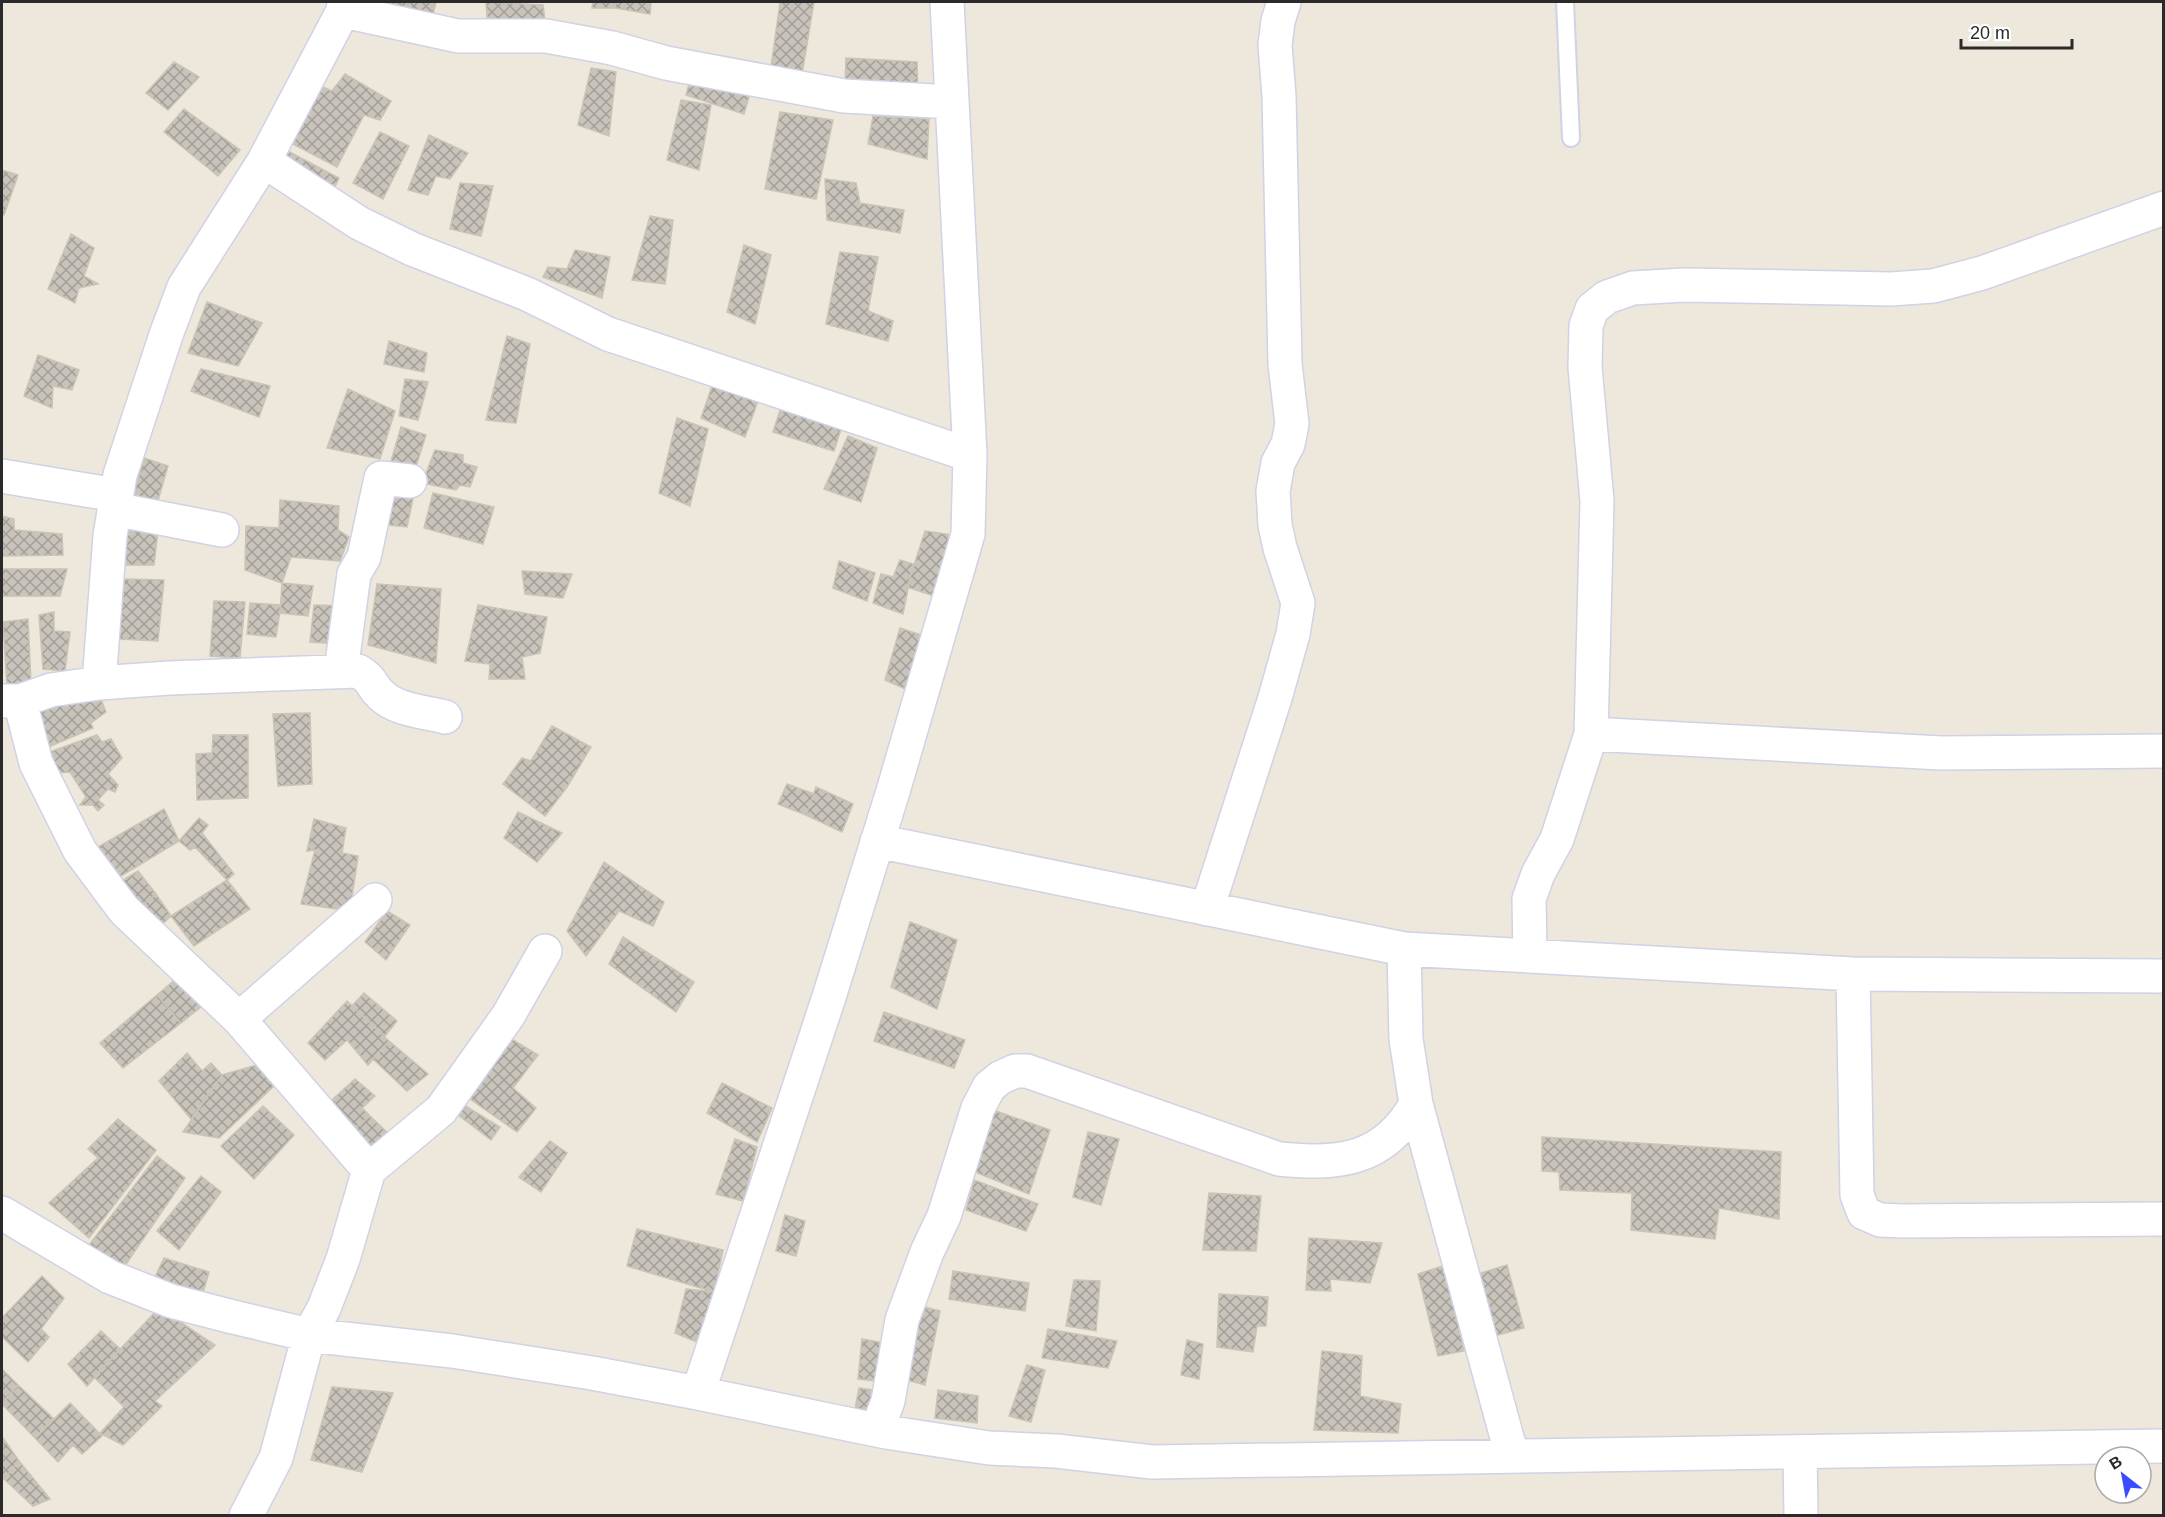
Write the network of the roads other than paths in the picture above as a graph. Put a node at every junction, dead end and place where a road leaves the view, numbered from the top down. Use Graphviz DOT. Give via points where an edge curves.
graph roads {
  1 [pos="947,2"];
  2 [pos="1284,2"];
  3 [pos="1565,2"];
  4 [pos="343,6"];
  5 [pos="952,102"];
  6 [pos="1571,138"];
  7 [pos="264,161"];
  8 [pos="2163,208"];
  9 [pos="970,455"];
  10 [pos="2,476"];
  11 [pos="410,481"];
  12 [pos="115,502"];
  13 [pos="222,530"];
  14 [pos="341,671"];
  15 [pos="99,683"];
  16 [pos="11,701"];
  17 [pos="446,717"];
  18 [pos="1591,734"];
  19 [pos="2163,751"];
  20 [pos="877,841"];
  21 [pos="375,900"];
  22 [pos="1207,909"];
  23 [pos="1404,950"];
  24 [pos="545,951"];
  25 [pos="1530,954"];
  26 [pos="1853,974"];
  27 [pos="2163,976"];
  28 [pos="239,1019"];
  29 [pos="1416,1104"];
  30 [pos="369,1170"];
  31 [pos="2,1213"];
  32 [pos="2163,1219"];
  33 [pos="309,1335"];
  34 [pos="698,1393"];
  35 [pos="877,1430"];
  36 [pos="2163,1446"];
  37 [pos="1800,1452"];
  38 [pos="1512,1456"];
  39 [pos="246,1515"];
  40 [pos="1801,1515"];
  1 -- 5 [label="street"];
  2 -- 22 [label="street" via="1275,45 1285,364 1292,424 1273,491 1280,548 1298,603 1275,698"];
  3 -- 6 [label="lane"];
  4 -- 5 [label="street" via="458,36 546,36 844,96"];
  4 -- 7 [label="street"];
  5 -- 9 [label="street"];
  7 -- 9 [label="street" via="359,224 527,294 608,334"];
  7 -- 12 [label="street" via="184,287 123,466"];
  8 -- 18 [label="street" via="1982,273 1933,286 1633,288 1607,297 1592,309 1586,326 1585,367 1597,501"];
  9 -- 20 [label="street" via="968,534"];
  10 -- 12 [label="street"];
  11 -- 14 [label="street" via="381,478 364,557 354,574"];
  12 -- 13 [label="street"];
  12 -- 15 [label="street"];
  14 -- 15 [label="street"];
  14 -- 17 [label="street" via="358,671 370,678 381,696 407,708"];
  15 -- 16 [label="street"];
  16 -- 28 [label="street" via="36,763 80,851 124,910"];
  18 -- 19 [label="street" via="1941,753"];
  18 -- 25 [label="street" via="1557,838 1529,899"];
  20 -- 22 [label="street"];
  20 -- 34 [label="street"];
  21 -- 28 [label="street"];
  22 -- 23 [label="street"];
  23 -- 25 [label="street"];
  23 -- 29 [label="street" via="1406,1039"];
  24 -- 30 [label="street" via="508,1016 441,1110"];
  25 -- 26 [label="street"];
  26 -- 27 [label="street"];
  26 -- 32 [label="street" via="1857,1195 1864,1213 1880,1220 1902,1221"];
  28 -- 30 [label="street"];
  29 -- 35 [label="street" via="1394,1135 1374,1149 1335,1161 1307,1162 1279,1159 1027,1071 1015,1071 1000,1078 989,1087 978,1108 944,1216 902,1320 888,1401"];
  29 -- 38 [label="street"];
  30 -- 33 [label="street" via="343,1259"];
  31 -- 33 [label="street" via="110,1276 150,1293"];
  33 -- 34 [label="street" via="452,1351"];
  33 -- 39 [label="street" via="276,1458"];
  34 -- 35 [label="street"];
  35 -- 38 [label="street" via="989,1448 1152,1462"];
  36 -- 37 [label="street"];
  37 -- 38 [label="street"];
  37 -- 40 [label="street"];
}
